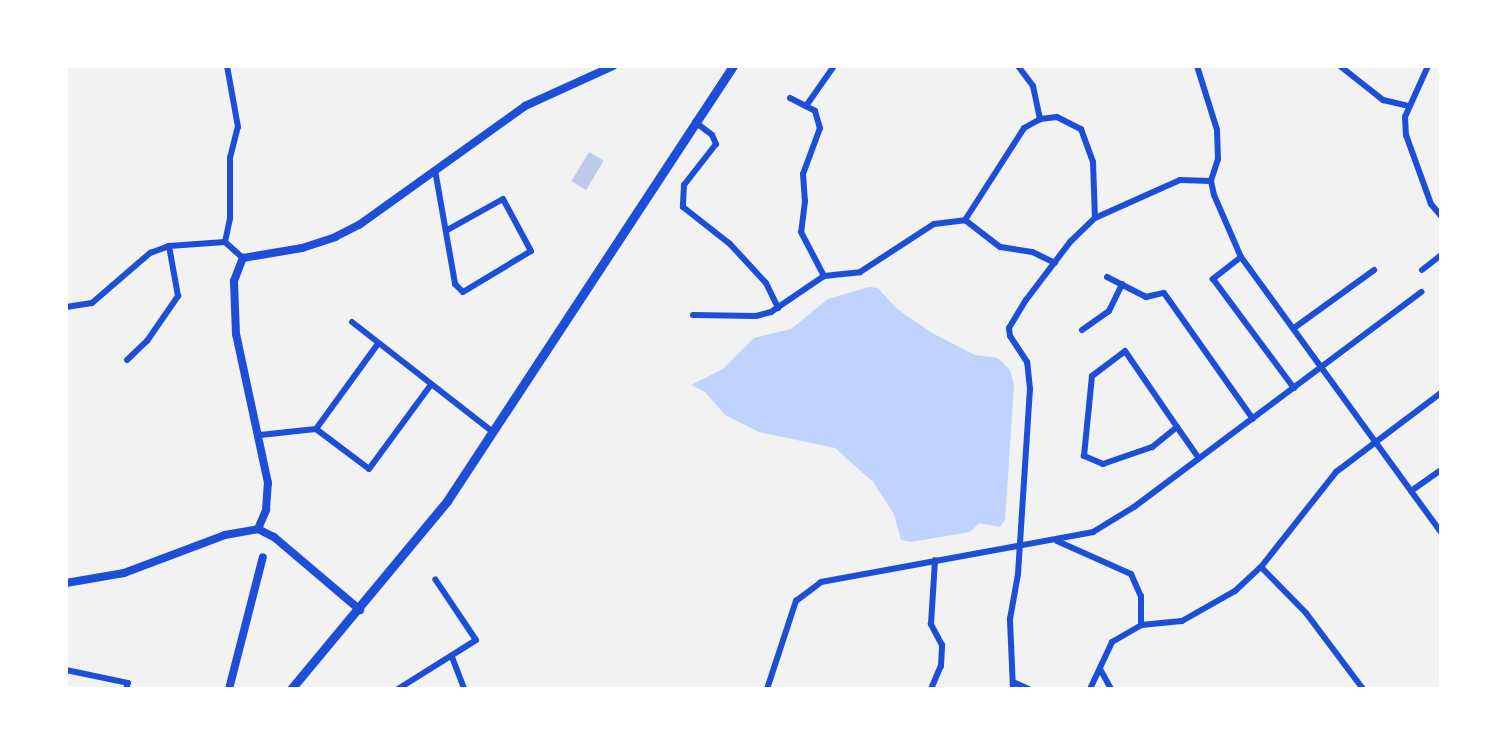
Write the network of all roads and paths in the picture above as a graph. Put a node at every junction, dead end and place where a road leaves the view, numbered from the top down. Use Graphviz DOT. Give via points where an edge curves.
graph roads {
  1 [pos="227,66"];
  2 [pos="613,66"];
  3 [pos="733,66"];
  4 [pos="834,66"];
  5 [pos="1018,66"];
  6 [pos="1197,66"];
  7 [pos="1340,66"];
  8 [pos="1428,66"];
  9 [pos="790,98"];
  10 [pos="806,106"];
  11 [pos="1409,106"];
  12 [pos="1040,119"];
  13 [pos="695,122"];
  14 [pos="435,170"];
  15 [pos="1211,181"];
  16 [pos="1441,216"];
  17 [pos="1095,218"];
  18 [pos="966,220"];
  19 [pos="447,230"];
  20 [pos="225,242"];
  21 [pos="169,246"];
  22 [pos="1441,255"];
  23 [pos="1241,257"];
  24 [pos="243,258"];
  25 [pos="1055,263"];
  26 [pos="1374,270"];
  27 [pos="1422,270"];
  28 [pos="824,276"];
  29 [pos="1107,277"];
  30 [pos="1122,284"];
  31 [pos="1421,292"];
  32 [pos="66,307"];
  33 [pos="778,308"];
  34 [pos="693,315"];
  35 [pos="352,322"];
  36 [pos="1294,328"];
  37 [pos="1082,330"];
  38 [pos="377,345"];
  39 [pos="127,360"];
  40 [pos="1321,369"];
  41 [pos="430,386"];
  42 [pos="1294,388"];
  43 [pos="1441,393"];
  44 [pos="1252,419"];
  45 [pos="1177,427"];
  46 [pos="316,429"];
  47 [pos="495,433"];
  48 [pos="260,435"];
  49 [pos="1374,441"];
  50 [pos="1199,458"];
  51 [pos="1441,470"];
  52 [pos="1411,491"];
  53 [pos="258,530"];
  54 [pos="1441,532"];
  55 [pos="1057,541"];
  56 [pos="1020,547"];
  57 [pos="263,557"];
  58 [pos="935,560"];
  59 [pos="1261,567"];
  60 [pos="435,579"];
  61 [pos="66,583"];
  62 [pos="360,610"];
  63 [pos="1141,625"];
  64 [pos="452,657"];
  65 [pos="1100,669"];
  66 [pos="66,670"];
  67 [pos="1013,686"];
  68 [pos="126,689"];
  69 [pos="229,689"];
  70 [pos="291,689"];
  71 [pos="398,689"];
  72 [pos="464,689"];
  73 [pos="767,689"];
  74 [pos="931,689"];
  75 [pos="1029,689"];
  76 [pos="1090,689"];
  77 [pos="1112,689"];
  78 [pos="1364,689"];
  1 -- 20 [label="street" via="238,127 230,158 230,218"];
  2 -- 14 [label="street" via="525,106"];
  3 -- 13 [label="main road"];
  4 -- 10 [label="street"];
  5 -- 12 [label="street" via="1033,86"];
  6 -- 15 [label="street" via="1217,129 1218,159"];
  7 -- 11 [label="street" via="1383,100"];
  8 -- 11 [label="street"];
  9 -- 10 [label="street"];
  10 -- 28 [label="street" via="815,111 820,128 803,174 802,240"];
  11 -- 16 [label="street" via="1406,135 1431,204"];
  12 -- 17 [label="street" via="1066,119 1081,129 1093,162"];
  12 -- 18 [label="street" via="1024,128"];
  13 -- 33 [label="street" via="712,135 716,144 684,184 683,207 730,244 766,284"];
  13 -- 47 [label="main road"];
  14 -- 19 [label="street"];
  14 -- 24 [label="street" via="335,237 302,248"];
  15 -- 17 [label="street" via="1180,180"];
  15 -- 23 [label="street" via="1220,216"];
  17 -- 25 [label="street"];
  18 -- 25 [label="street" via="1000,246 1032,252"];
  18 -- 28 [label="street" via="934,224 854,275"];
  19 -- 19 [label="street" via="503,199 531,250 463,292 455,284"];
  20 -- 21 [label="street"];
  20 -- 24 [label="street"];
  21 -- 32 [label="street" via="150,253 92,303"];
  21 -- 39 [label="street" via="178,296 147,342"];
  22 -- 27 [label="street"];
  23 -- 36 [label="street"];
  23 -- 42 [label="street" via="1213,279"];
  24 -- 48 [label="street" via="234,281 236,334"];
  25 -- 56 [label="street" via="1009,328 1027,362 1030,388"];
  26 -- 36 [label="street"];
  28 -- 33 [label="street"];
  29 -- 30 [label="street"];
  30 -- 37 [label="street" via="1109,311"];
  30 -- 44 [label="street" via="1146,297 1164,293"];
  31 -- 40 [label="street"];
  33 -- 34 [label="street" via="756,316"];
  35 -- 38 [label="street"];
  36 -- 40 [label="street"];
  38 -- 41 [label="street"];
  38 -- 46 [label="street"];
  40 -- 42 [label="street"];
  40 -- 49 [label="street"];
  41 -- 46 [label="street" via="369,469"];
  41 -- 47 [label="street"];
  42 -- 44 [label="street"];
  43 -- 49 [label="street"];
  44 -- 50 [label="street"];
  45 -- 45 [label="street" via="1125,351 1092,376 1084,456 1103,464 1152,447"];
  45 -- 50 [label="street"];
  46 -- 48 [label="street"];
  47 -- 62 [label="main road" via="447,501"];
  48 -- 53 [label="street" via="268,483 266,510"];
  49 -- 52 [label="street"];
  49 -- 59 [label="street" via="1336,472"];
  50 -- 55 [label="street" via="1109,523 1093,532"];
  51 -- 52 [label="street"];
  52 -- 54 [label="street"];
  53 -- 61 [label="street" via="225,535 124,573"];
  53 -- 62 [label="street" via="274,537"];
  55 -- 56 [label="street"];
  55 -- 63 [label="street" via="1131,574 1141,596"];
  56 -- 58 [label="street"];
  56 -- 67 [label="street" via="1010,619"];
  57 -- 69 [label="street"];
  58 -- 73 [label="street" via="821,582 804,593 796,600"];
  58 -- 74 [label="street" via="931,624 942,645 941,666"];
  59 -- 63 [label="street" via="1235,591 1182,621"];
  59 -- 78 [label="street" via="1306,613"];
  60 -- 64 [label="street" via="477,640"];
  62 -- 70 [label="main road"];
  63 -- 65 [label="street" via="1112,642"];
  64 -- 71 [label="street"];
  64 -- 72 [label="street"];
  65 -- 76 [label="street"];
  65 -- 77 [label="street"];
  66 -- 68 [label="street" via="128,683"];
  67 -- 75 [label="street"];
}
